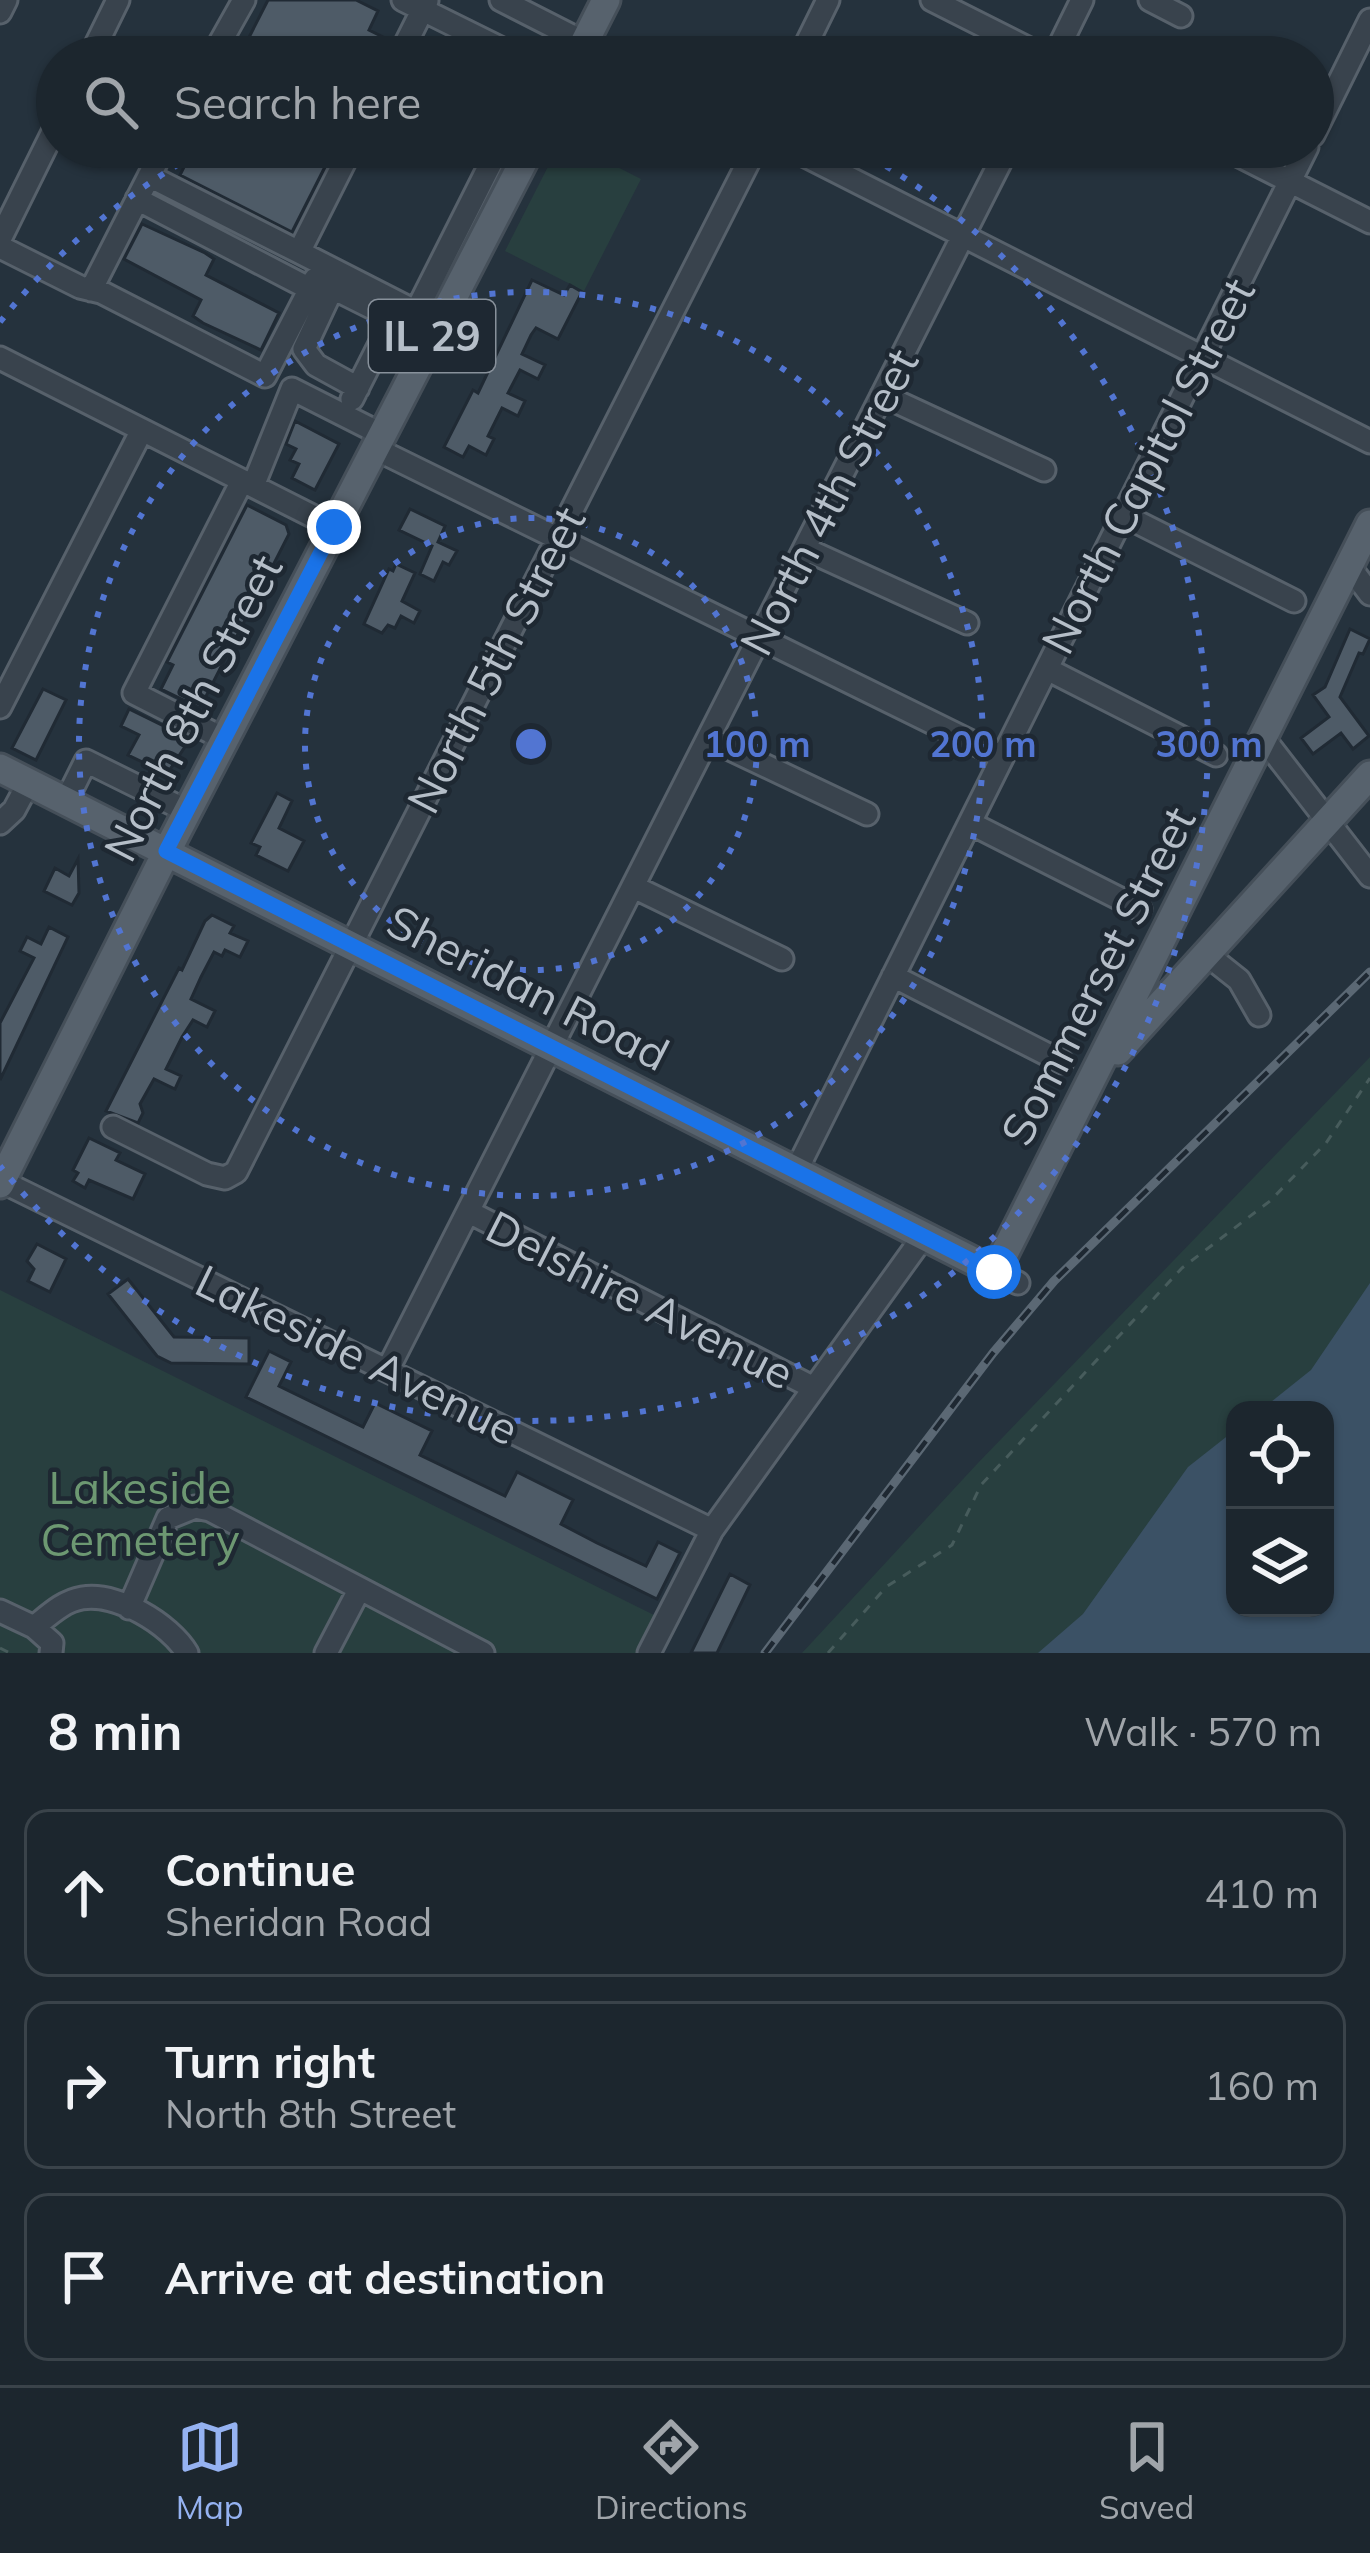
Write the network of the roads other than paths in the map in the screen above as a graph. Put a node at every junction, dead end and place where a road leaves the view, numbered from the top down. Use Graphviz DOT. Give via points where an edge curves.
graph roads {
  1 [pos="6,0"];
  2 [pos="118,0"];
  3 [pos="244,0"];
  4 [pos="501,0"];
  5 [pos="606,0"];
  6 [pos="827,0"];
  7 [pos="932,0"];
  8 [pos="1082,0"];
  9 [pos="1150,0"];
  10 [pos="418,3"];
  11 [pos="0,12"];
  12 [pos="1181,16"];
  13 [pos="1370,20"];
  14 [pos="100,36"];
  15 [pos="224,36"];
  16 [pos="406,36"];
  17 [pos="479,36"];
  18 [pos="559,36"];
  19 [pos="588,36"];
  20 [pos="816,36"];
  21 [pos="1006,36"];
  22 [pos="1061,36"];
  23 [pos="1334,93"];
  24 [pos="36,168"];
  25 [pos="153,168"];
  26 [pos="341,168"];
  27 [pos="497,168"];
  28 [pos="511,168"];
  29 [pos="745,168"];
  30 [pos="830,168"];
  31 [pos="998,168"];
  32 [pos="1263,168"];
  33 [pos="1297,168"];
  34 [pos="149,176"];
  35 [pos="1290,182"];
  36 [pos="496,184"];
  37 [pos="137,199"];
  38 [pos="476,213"];
  39 [pos="1370,222"];
  40 [pos="964,236"];
  41 [pos="0,243"];
  42 [pos="298,252"];
  43 [pos="85,288"];
  44 [pos="321,288"];
  45 [pos="393,318"];
  46 [pos="429,324"];
  47 [pos="1203,357"];
  48 [pos="0,358"];
  49 [pos="358,388"];
  50 [pos="882,395"];
  51 [pos="344,415"];
  52 [pos="142,430"];
  53 [pos="378,441"];
  54 [pos="1370,442"];
  55 [pos="1045,470"];
  56 [pos="247,484"];
  57 [pos="1125,516"];
  58 [pos="1370,524"];
  59 [pos="334,527"];
  60 [pos="557,539"];
  61 [pos="805,549"];
  62 [pos="1349,566"];
  63 [pos="1370,594"];
  64 [pos="1294,601"];
  65 [pos="967,623"];
  66 [pos="760,640"];
  67 [pos="1047,669"];
  68 [pos="0,707"];
  69 [pos="224,739"];
  70 [pos="709,739"];
  71 [pos="1264,740"];
  72 [pos="1216,755"];
  73 [pos="1002,757"];
  74 [pos="0,768"];
  75 [pos="1370,776"];
  76 [pos="29,782"];
  77 [pos="66,801"];
  78 [pos="187,812"];
  79 [pos="867,814"];
  80 [pos="1328,821"];
  81 [pos="0,823"];
  82 [pos="970,824"];
  83 [pos="166,851"];
  84 [pos="1370,876"];
  85 [pos="634,887"];
  86 [pos="1140,909"];
  87 [pos="350,946"];
  88 [pos="1205,953"];
  89 [pos="782,959"];
  90 [pos="893,976"];
  91 [pos="1259,1016"];
  92 [pos="552,1048"];
  93 [pos="1062,1062"];
  94 [pos="1089,1084"];
  95 [pos="113,1126"];
  96 [pos="796,1171"];
  97 [pos="1,1182"];
  98 [pos="469,1212"];
  99 [pos="923,1237"];
  100 [pos="1006,1277"];
  101 [pos="388,1369"];
  102 [pos="812,1387"];
  103 [pos="712,1531"];
  104 [pos="359,1590"];
  105 [pos="129,1607"];
  106 [pos="0,1611"];
  107 [pos="34,1627"];
  108 [pos="51,1653"];
  109 [pos="187,1653"];
  110 [pos="326,1653"];
  111 [pos="483,1653"];
  112 [pos="649,1653"];
  1 -- 11 [label="street"];
  2 -- 14 [label="street"];
  3 -- 15 [label="street"];
  4 -- 18 [label="street"];
  5 -- 19 [label="main road"];
  6 -- 20 [label="street"];
  7 -- 21 [label="street"];
  8 -- 22 [label="street"];
  9 -- 12 [label="street"];
  10 -- 16 [label="street"];
  10 -- 17 [label="street"];
  13 -- 23 [label="street"];
  24 -- 41 [label="street"];
  25 -- 34 [label="street"];
  26 -- 42 [label="street"];
  27 -- 36 [label="street"];
  28 -- 36 [label="main road, North 8th Street / IL 29"];
  29 -- 60 [label="street, North 5th Street"];
  30 -- 40 [label="street"];
  31 -- 40 [label="street, North 4th Street"];
  32 -- 35 [label="street"];
  33 -- 35 [label="street, North Capitol Street"];
  34 -- 37 [label="street"];
  34 -- 42 [label="street"];
  35 -- 39 [label="street"];
  35 -- 47 [label="street, North Capitol Street"];
  36 -- 38 [label="main road, North 8th Street / IL 29"];
  37 -- 43 [label="street"];
  37 -- 44 [label="street"];
  38 -- 46 [label="main road, North 8th Street / IL 29"];
  38 -- 46 [label="street" via="443,259"];
  40 -- 47 [label="street"];
  40 -- 50 [label="street, North 4th Street"];
  41 -- 43 [label="street"];
  42 -- 46 [label="street"];
  43 -- 44 [label="street" via="266,376"];
  44 -- 45 [label="street"];
  44 -- 49 [label="street" via="304,349"];
  45 -- 46 [label="street"];
  45 -- 49 [label="street"];
  46 -- 53 [label="main road, North 8th Street / IL 29"];
  47 -- 54 [label="street"];
  47 -- 57 [label="street, North Capitol Street"];
  48 -- 52 [label="street"];
  49 -- 51 [label="street"];
  50 -- 55 [label="street"];
  50 -- 61 [label="street, North 4th Street"];
  51 -- 53 [label="street"];
  51 -- 56 [label="street" via="292,389"];
  52 -- 56 [label="street"];
  52 -- 68 [label="street"];
  53 -- 59 [label="main road, North 8th Street / IL 29"];
  53 -- 60 [label="street"];
  56 -- 59 [label="street"];
  56 -- 69 [label="street" via="134,693"];
  57 -- 64 [label="street"];
  57 -- 67 [label="street, North Capitol Street"];
  58 -- 62 [label="main road, Sommerset Street"];
  59 -- 69 [label="main road, North 8th Street / IL 29"];
  60 -- 66 [label="street"];
  60 -- 87 [label="street, North 5th Street"];
  61 -- 65 [label="street"];
  61 -- 66 [label="street, North 4th Street"];
  62 -- 63 [label="street"];
  62 -- 71 [label="main road, Sommerset Street"];
  66 -- 70 [label="street, North 4th Street"];
  66 -- 73 [label="street"];
  67 -- 72 [label="street"];
  67 -- 73 [label="street, North Capitol Street"];
  69 -- 78 [label="main road, North 8th Street / IL 29"];
  70 -- 79 [label="street"];
  70 -- 85 [label="street, North 4th Street"];
  71 -- 80 [label="street"];
  71 -- 94 [label="main road, Sommerset Street"];
  73 -- 82 [label="street, North Capitol Street"];
  74 -- 76 [label="main road, Sheridan Road"];
  75 -- 80 [label="main road"];
  76 -- 77 [label="main road, Sheridan Road"];
  76 -- 81 [label="street"];
  77 -- 78 [label="street" via="86,761"];
  77 -- 83 [label="main road, Sheridan Road"];
  78 -- 83 [label="main road, North 8th Street / IL 29"];
  80 -- 84 [label="street"];
  80 -- 88 [label="main road"];
  82 -- 86 [label="street"];
  82 -- 90 [label="street, North Capitol Street"];
  83 -- 87 [label="main road, Sheridan Road"];
  83 -- 97 [label="main road, North 8th Street / IL 29"];
  85 -- 89 [label="street"];
  85 -- 92 [label="street, North 4th Street"];
  87 -- 92 [label="main road, Sheridan Road"];
  87 -- 95 [label="street, North 5th Street" via="236,1172 207,1174"];
  88 -- 91 [label="street" via="1239,980"];
  88 -- 94 [label="main road"];
  90 -- 93 [label="street"];
  90 -- 96 [label="street, North Capitol Street"];
  92 -- 96 [label="main road, Sheridan Road"];
  92 -- 98 [label="street, North 4th Street"];
  94 -- 100 [label="main road, Sommerset Street"];
  96 -- 99 [label="main road, Sheridan Road"];
  97 -- 101 [label="street, Lakeside Avenue"];
  98 -- 101 [label="street, North 4th Street"];
  98 -- 102 [label="street, Delshire Avenue"];
  99 -- 100 [label="main road, Sheridan Road"];
  99 -- 102 [label="street"];
  101 -- 103 [label="street, Lakeside Avenue"];
  102 -- 103 [label="street"];
  103 -- 112 [label="street"];
  104 -- 105 [label="street" via="195,1507 168,1518"];
  104 -- 110 [label="street"];
  104 -- 111 [label="street"];
  105 -- 107 [label="street" via="87,1596"];
  105 -- 109 [label="street"];
  106 -- 107 [label="street"];
  107 -- 108 [label="street" via="52,1643"];
}
